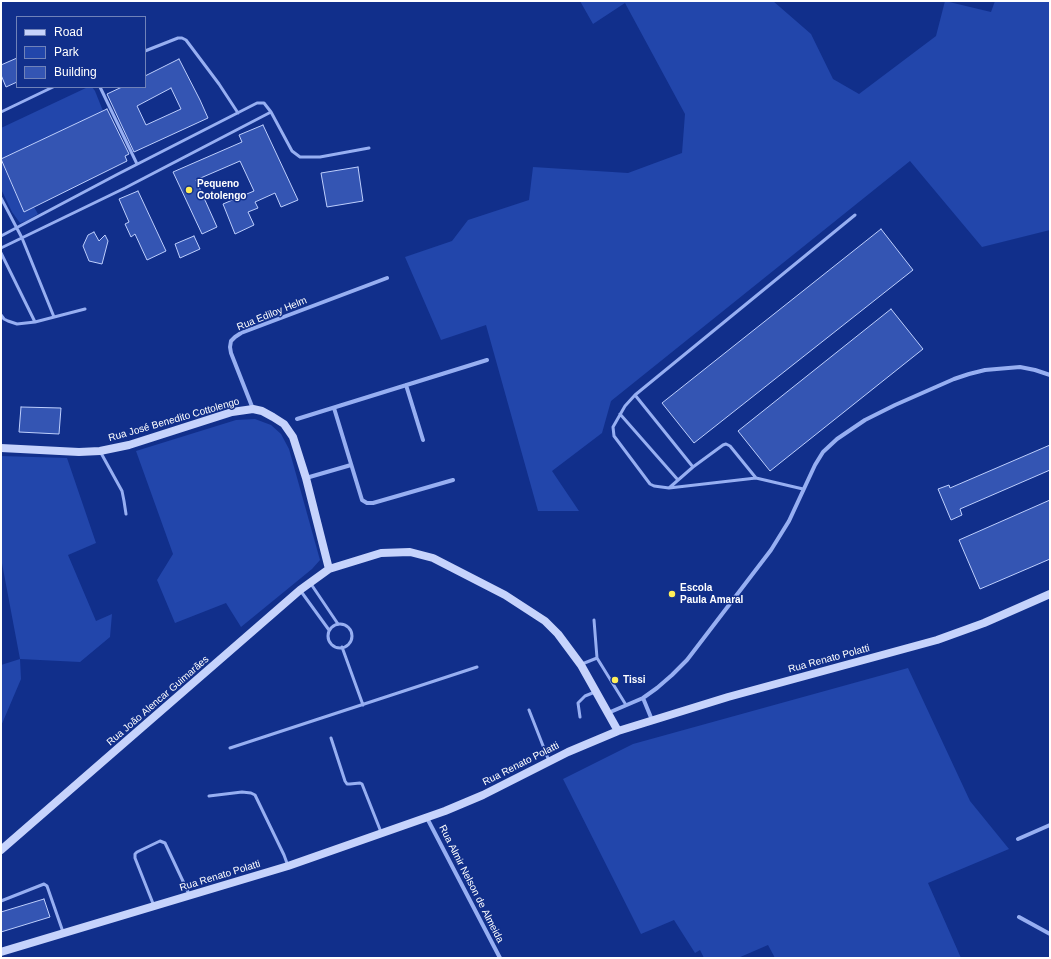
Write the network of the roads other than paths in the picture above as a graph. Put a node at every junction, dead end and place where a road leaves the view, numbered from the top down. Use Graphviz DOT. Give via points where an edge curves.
graph roads {
  1 [pos="146,51"];
  2 [pos="51,88"];
  3 [pos="100,88"];
  4 [pos="1,112"];
  5 [pos="271,112"];
  6 [pos="238,113"];
  7 [pos="369,148"];
  8 [pos="137,164"];
  9 [pos="1,198"];
  10 [pos="855,215"];
  11 [pos="17,229"];
  12 [pos="1,236"];
  13 [pos="22,238"];
  14 [pos="1,248"];
  15 [pos="1,254"];
  16 [pos="387,278"];
  17 [pos="86,309"];
  18 [pos="1,315"];
  19 [pos="54,317"];
  20 [pos="35,322"];
  21 [pos="487,360"];
  22 [pos="1050,375"];
  23 [pos="406,385"];
  24 [pos="635,395"];
  25 [pos="334,408"];
  26 [pos="253,409"];
  27 [pos="620,414"];
  28 [pos="297,419"];
  29 [pos="423,440"];
  30 [pos="1,448"];
  31 [pos="100,451"];
  32 [pos="351,465"];
  33 [pos="693,467"];
  34 [pos="306,478"];
  35 [pos="756,478"];
  36 [pos="453,480"];
  37 [pos="678,480"];
  38 [pos="669,488"];
  39 [pos="803,489"];
  40 [pos="126,514"];
  41 [pos="329,569"];
  42 [pos="310,582"];
  43 [pos="300,590"];
  44 [pos="1050,594"];
  45 [pos="594,620"];
  46 [pos="338,624"];
  47 [pos="329,630"];
  48 [pos="342,647"];
  49 [pos="598,658"];
  50 [pos="581,665"];
  51 [pos="477,667"];
  52 [pos="596,691"];
  53 [pos="643,698"];
  54 [pos="363,705"];
  55 [pos="626,705"];
  56 [pos="529,710"];
  57 [pos="608,713"];
  58 [pos="580,717"];
  59 [pos="652,720"];
  60 [pos="618,731"];
  61 [pos="331,738"];
  62 [pos="230,748"];
  63 [pos="549,761"];
  64 [pos="209,796"];
  65 [pos="427,818"];
  66 [pos="1050,825"];
  67 [pos="382,833"];
  68 [pos="1018,839"];
  69 [pos="1,850"];
  70 [pos="288,866"];
  71 [pos="190,896"];
  72 [pos="1,901"];
  73 [pos="154,906"];
  74 [pos="1019,917"];
  75 [pos="64,934"];
  76 [pos="1050,934"];
  77 [pos="1,952"];
  78 [pos="500,958"];
  1 -- 6 [label="lane" via="178,38 186,40"];
  2 -- 4 [label="lane"];
  3 -- 8 [label="lane"];
  5 -- 6 [label="lane" via="261,102"];
  5 -- 7 [label="lane" via="292,151 300,157 320,157"];
  5 -- 13 [label="lane" via="151,175"];
  6 -- 8 [label="lane"];
  8 -- 11 [label="lane"];
  9 -- 11 [label="lane"];
  10 -- 24 [label="lane"];
  11 -- 12 [label="lane"];
  11 -- 13 [label="lane"];
  13 -- 14 [label="lane"];
  13 -- 19 [label="lane"];
  15 -- 20 [label="lane"];
  16 -- 26 [label="street, Rua Ediloy Helm" via="235,337 231,341 231,353"];
  17 -- 19 [label="lane"];
  18 -- 20 [label="lane" via="8,321 18,324"];
  19 -- 20 [label="lane"];
  21 -- 23 [label="street"];
  22 -- 39 [label="street" via="1020,367 985,370 954,379 895,405 865,420 837,439 819,459"];
  23 -- 25 [label="street"];
  23 -- 29 [label="street"];
  24 -- 27 [label="lane"];
  24 -- 33 [label="lane"];
  25 -- 28 [label="street"];
  25 -- 32 [label="street"];
  26 -- 31 [label="main road, Rua José Benedito Cottolengo" via="232,412 129,445"];
  26 -- 34 [label="main road, Rua José Benedito Cottolengo" via="274,417 290,430"];
  27 -- 37 [label="lane"];
  27 -- 38 [label="lane" via="613,427 614,436 650,484"];
  30 -- 31 [label="main road, Rua José Benedito Cottolengo"];
  31 -- 40 [label="lane" via="122,491"];
  32 -- 34 [label="street"];
  32 -- 36 [label="street" via="360,496 367,503"];
  33 -- 35 [label="lane" via="726,444"];
  33 -- 37 [label="lane"];
  34 -- 41 [label="main road, Rua José Benedito Cottolengo"];
  35 -- 38 [label="lane"];
  35 -- 39 [label="lane"];
  37 -- 38 [label="lane"];
  39 -- 53 [label="street" via="775,545 698,646 672,675"];
  41 -- 42 [label="main road, Rua João Alencar Guimarães"];
  41 -- 50 [label="main road" via="362,558 396,551 433,558 505,595 545,621"];
  42 -- 43 [label="main road, Rua João Alencar Guimarães"];
  42 -- 46 [label="lane"];
  43 -- 47 [label="lane"];
  43 -- 69 [label="main road, Rua João Alencar Guimarães"];
  44 -- 59 [label="main road, Rua Renato Polatti" via="984,623 944,637 735,694"];
  45 -- 49 [label="lane"];
  46 -- 47 [label="lane"];
  46 -- 48 [label="lane" via="347,626 352,634 350,642"];
  47 -- 48 [label="lane" via="330,643"];
  48 -- 54 [label="lane"];
  49 -- 50 [label="lane"];
  49 -- 55 [label="lane"];
  50 -- 52 [label="main road"];
  51 -- 54 [label="lane"];
  52 -- 57 [label="main road"];
  52 -- 58 [label="lane" via="585,696 578,704"];
  53 -- 55 [label="street"];
  53 -- 59 [label="street"];
  54 -- 62 [label="lane"];
  55 -- 57 [label="street"];
  56 -- 63 [label="lane"];
  57 -- 60 [label="main road"];
  59 -- 60 [label="main road, Rua Renato Polatti"];
  60 -- 63 [label="main road, Rua Renato Polatti"];
  61 -- 67 [label="lane" via="345,781 347,784 362,784"];
  63 -- 65 [label="main road, Rua Renato Polatti" via="477,798"];
  64 -- 70 [label="lane" via="242,792 255,795"];
  65 -- 67 [label="main road, Rua Renato Polatti"];
  65 -- 78 [label="street, Rua Almir Nelson de Almeida"];
  66 -- 68 [label="street"];
  67 -- 70 [label="main road, Rua Renato Polatti"];
  70 -- 71 [label="main road, Rua Renato Polatti"];
  71 -- 73 [label="main road, Rua Renato Polatti"];
  71 -- 73 [label="lane" via="165,843 160,841 135,854"];
  72 -- 75 [label="lane" via="44,884 47,886"];
  73 -- 75 [label="main road, Rua Renato Polatti"];
  74 -- 76 [label="street"];
  75 -- 77 [label="main road, Rua Renato Polatti"];
}
